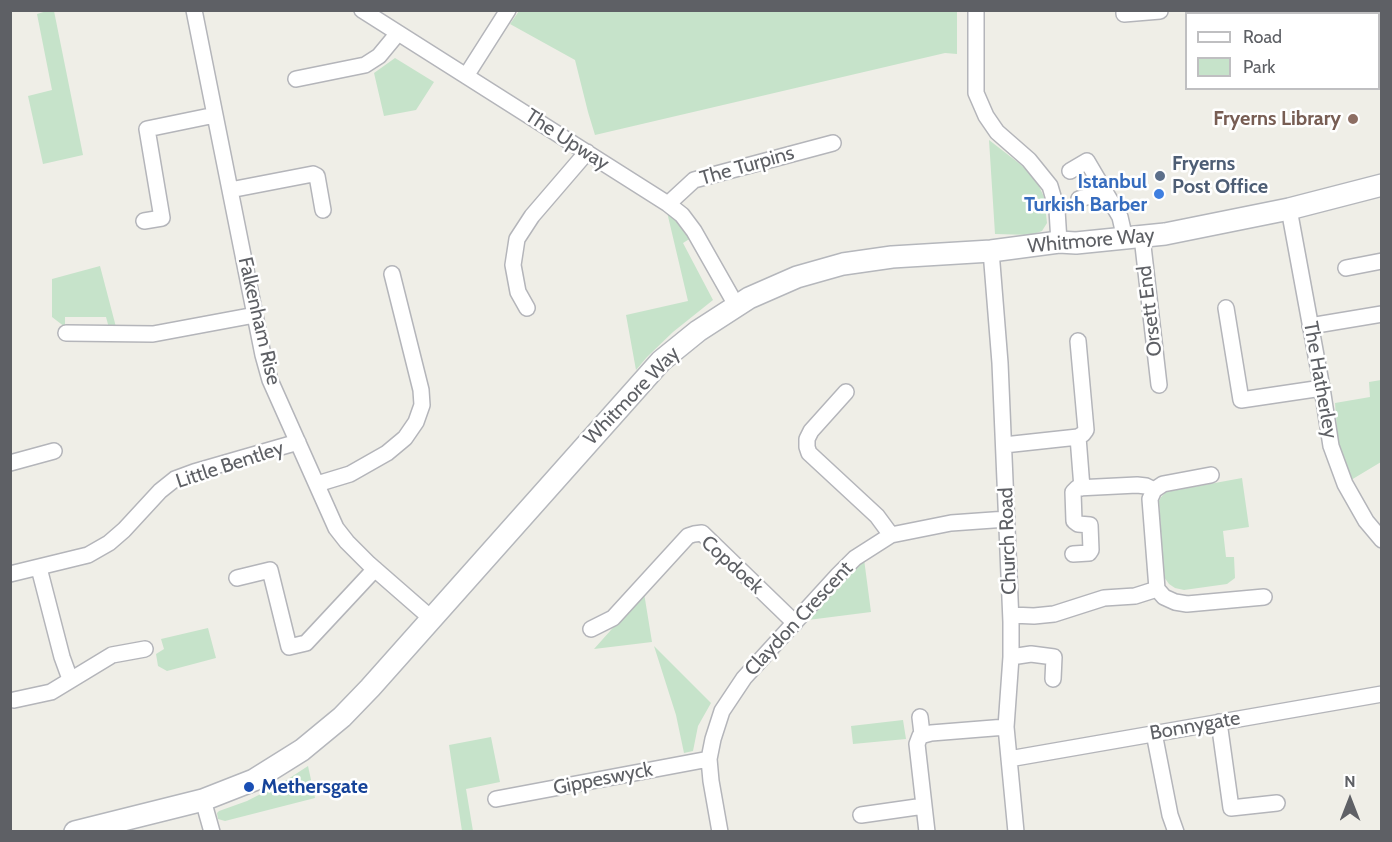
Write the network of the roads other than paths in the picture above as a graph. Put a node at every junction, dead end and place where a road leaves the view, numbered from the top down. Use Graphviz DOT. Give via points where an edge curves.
graph roads {
  1 [pos="194,10"];
  2 [pos="362,10"];
  3 [pos="508,10"];
  4 [pos="976,10"];
  5 [pos="1124,10"];
  6 [pos="1160,11"];
  7 [pos="398,33"];
  8 [pos="466,76"];
  9 [pos="296,79"];
  10 [pos="215,115"];
  11 [pos="832,143"];
  12 [pos="587,152"];
  13 [pos="1070,171"];
  14 [pos="1382,185"];
  15 [pos="230,190"];
  16 [pos="1105,192"];
  17 [pos="1079,199"];
  18 [pos="668,204"];
  19 [pos="1289,209"];
  20 [pos="323,210"];
  21 [pos="144,221"];
  22 [pos="1133,238"];
  23 [pos="1059,242"];
  24 [pos="991,251"];
  25 [pos="1382,261"];
  26 [pos="1346,268"];
  27 [pos="392,274"];
  28 [pos="736,305"];
  29 [pos="527,308"];
  30 [pos="1226,308"];
  31 [pos="1382,314"];
  32 [pos="255,315"];
  33 [pos="1310,326"];
  34 [pos="66,333"];
  35 [pos="1078,341"];
  36 [pos="1159,385"];
  37 [pos="1322,388"];
  38 [pos="846,392"];
  39 [pos="1078,437"];
  40 [pos="298,442"];
  41 [pos="1004,445"];
  42 [pos="54,450"];
  43 [pos="10,463"];
  44 [pos="1211,475"];
  45 [pos="317,484"];
  46 [pos="1082,488"];
  47 [pos="1154,490"];
  48 [pos="1007,519"];
  49 [pos="687,520"];
  50 [pos="702,533"];
  51 [pos="891,535"];
  52 [pos="1382,540"];
  53 [pos="1073,554"];
  54 [pos="39,568"];
  55 [pos="375,569"];
  56 [pos="10,574"];
  57 [pos="237,578"];
  58 [pos="1156,589"];
  59 [pos="1264,597"];
  60 [pos="1011,615"];
  61 [pos="432,619"];
  62 [pos="795,623"];
  63 [pos="591,629"];
  64 [pos="145,649"];
  65 [pos="1011,657"];
  66 [pos="70,679"];
  67 [pos="1053,679"];
  68 [pos="1382,694"];
  69 [pos="14,700"];
  70 [pos="920,717"];
  71 [pos="1219,722"];
  72 [pos="1006,727"];
  73 [pos="1154,733"];
  74 [pos="929,734"];
  75 [pos="710,759"];
  76 [pos="1009,759"];
  77 [pos="496,799"];
  78 [pos="203,800"];
  79 [pos="1277,803"];
  80 [pos="924,806"];
  81 [pos="861,815"];
  82 [pos="75,831"];
  83 [pos="212,831"];
  84 [pos="720,831"];
  85 [pos="927,831"];
  86 [pos="1016,831"];
  87 [pos="1176,831"];
  1 -- 10 [label="street, Falkenham Rise"];
  2 -- 7 [label="street, The Upway"];
  3 -- 8 [label="street"];
  4 -- 23 [label="street" via="979,99 997,132 1029,160 1050,186 1057,210"];
  5 -- 6 [label="street" via="1124,14"];
  7 -- 8 [label="street, The Upway"];
  7 -- 9 [label="street" via="379,56 365,65"];
  8 -- 12 [label="street, The Upway"];
  10 -- 15 [label="street, Falkenham Rise"];
  10 -- 21 [label="street" via="147,129 162,218"];
  11 -- 18 [label="street, The Turpins" via="694,180"];
  12 -- 18 [label="street, The Upway"];
  12 -- 29 [label="street" via="517,239 513,265 518,292"];
  13 -- 16 [label="street, Orsett End" via="1087,161"];
  14 -- 19 [label="street, Whitmore Way"];
  15 -- 20 [label="street" via="313,174 317,176"];
  15 -- 32 [label="street, Falkenham Rise"];
  16 -- 17 [label="street"];
  16 -- 22 [label="street, Orsett End"];
  18 -- 28 [label="street, The Upway" via="694,231"];
  19 -- 22 [label="street, Whitmore Way"];
  19 -- 33 [label="street, The Hatherley"];
  22 -- 23 [label="street, Whitmore Way"];
  22 -- 36 [label="street, Orsett End"];
  23 -- 24 [label="street, Whitmore Way"];
  24 -- 28 [label="street, Whitmore Way" via="892,256 843,264 776,285"];
  24 -- 41 [label="street, Church Road"];
  25 -- 26 [label="street"];
  27 -- 45 [label="street" via="421,390 422,405 416,422 387,453 350,474"];
  28 -- 61 [label="street, Whitmore Way" via="661,361"];
  30 -- 37 [label="street" via="1241,400"];
  31 -- 33 [label="street"];
  32 -- 34 [label="street" via="153,334"];
  32 -- 40 [label="street, Falkenham Rise" via="270,380"];
  33 -- 37 [label="street, The Hatherley"];
  35 -- 39 [label="street" via="1086,430"];
  37 -- 52 [label="street, The Hatherley" via="1330,446 1337,465 1366,521"];
  38 -- 51 [label="street" via="811,431 807,447"];
  39 -- 41 [label="street"];
  39 -- 46 [label="street"];
  40 -- 45 [label="street, Falkenham Rise"];
  40 -- 54 [label="street, Little Bentley" via="175,479 109,543 88,555"];
  41 -- 48 [label="street, Church Road"];
  42 -- 43 [label="street"];
  44 -- 47 [label="street" via="1163,484"];
  45 -- 55 [label="street, Falkenham Rise" via="336,528"];
  46 -- 47 [label="street" via="1137,484"];
  46 -- 53 [label="street" via="1073,492 1074,521 1090,525 1091,550"];
  47 -- 58 [label="street" via="1150,499"];
  48 -- 51 [label="street, Claydon Crescent" via="923,527"];
  48 -- 60 [label="street, Church Road"];
  49 -- 50 [label="street"];
  50 -- 62 [label="street, Copdoek"];
  50 -- 63 [label="street, Copdoek" via="688,536 613,618"];
  51 -- 62 [label="street, Claydon Crescent" via="855,558"];
  54 -- 56 [label="street, Little Bentley"];
  54 -- 66 [label="street"];
  55 -- 57 [label="street" via="306,643 290,647 270,570"];
  55 -- 61 [label="street, Falkenham Rise"];
  58 -- 59 [label="street" via="1164,597 1187,604"];
  58 -- 60 [label="street" via="1136,596 1104,598 1054,614"];
  60 -- 65 [label="street, Church Road"];
  61 -- 78 [label="street, Whitmore Way" via="342,717 302,750 254,780"];
  62 -- 75 [label="street, Claydon Crescent" via="736,688 723,711"];
  64 -- 66 [label="street" via="112,655"];
  65 -- 67 [label="street" via="1053,657"];
  65 -- 72 [label="street, Church Road"];
  66 -- 69 [label="street" via="51,692"];
  68 -- 71 [label="street, Bonnygate"];
  70 -- 74 [label="street"];
  71 -- 73 [label="street, Bonnygate"];
  71 -- 79 [label="street" via="1231,808"];
  72 -- 74 [label="street"];
  72 -- 76 [label="street, Church Road"];
  73 -- 76 [label="street, Bonnygate"];
  73 -- 87 [label="street"];
  74 -- 80 [label="street" via="917,744"];
  75 -- 77 [label="street, Gippeswyck"];
  75 -- 84 [label="street, Claydon Crescent"];
  76 -- 86 [label="street, Church Road"];
  78 -- 82 [label="street, Whitmore Way"];
  78 -- 83 [label="street"];
  80 -- 81 [label="street"];
  80 -- 85 [label="street"];
}
